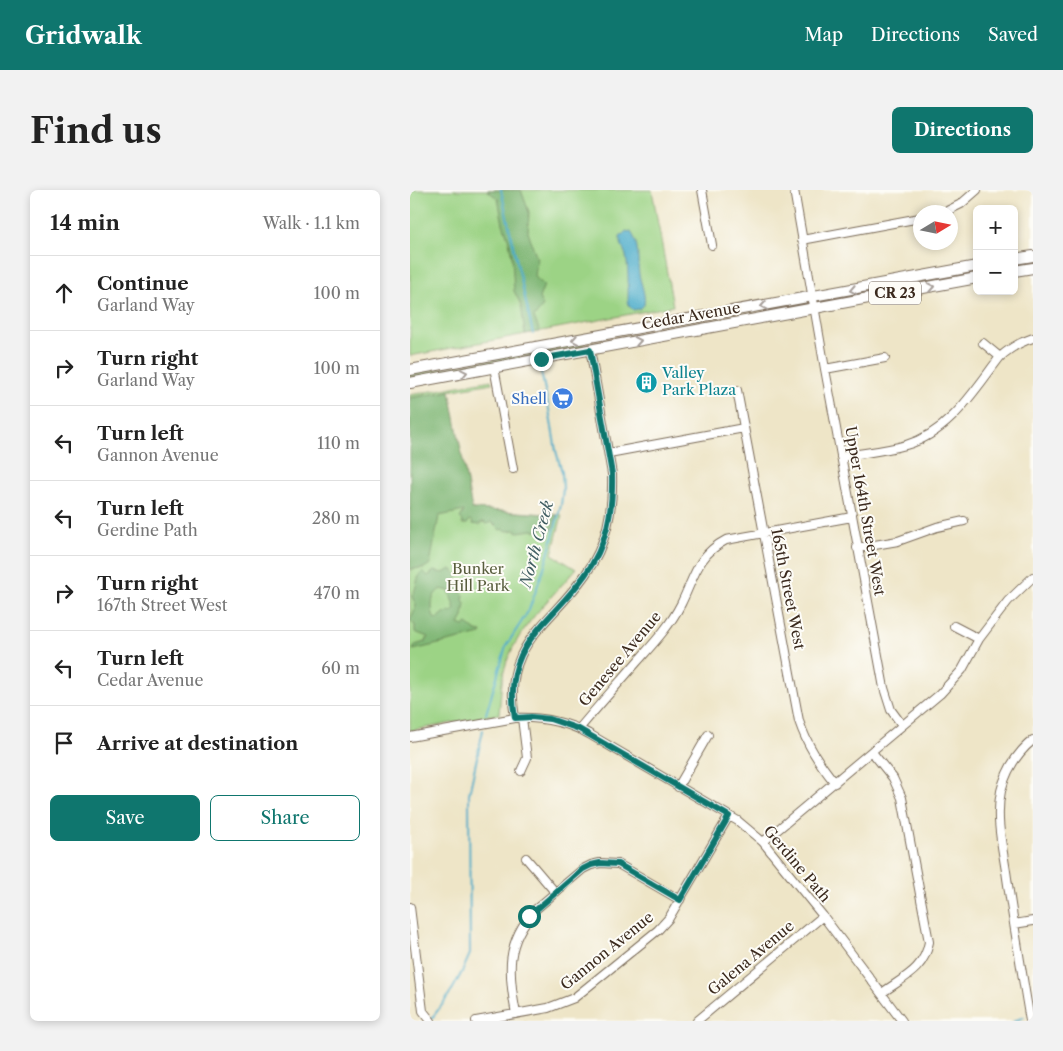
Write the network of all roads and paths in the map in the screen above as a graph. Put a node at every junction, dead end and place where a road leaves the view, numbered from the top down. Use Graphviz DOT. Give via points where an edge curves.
graph roads {
  1 [pos="702,190"];
  2 [pos="794,190"];
  3 [pos="977,190"];
  4 [pos="958,206"];
  5 [pos="913,219"];
  6 [pos="802,240"];
  7 [pos="712,245"];
  8 [pos="1033,256"];
  9 [pos="1018,258"];
  10 [pos="973,267"];
  11 [pos="1033,268"];
  12 [pos="1018,270"];
  13 [pos="973,279"];
  14 [pos="812,297"];
  15 [pos="814,308"];
  16 [pos="623,332"];
  17 [pos="1033,338"];
  18 [pos="983,343"];
  19 [pos="590,350"];
  20 [pos="1000,357"];
  21 [pos="885,358"];
  22 [pos="494,367"];
  23 [pos="825,369"];
  24 [pos="410,370"];
  25 [pos="410,383"];
  26 [pos="737,390"];
  27 [pos="744,428"];
  28 [pos="609,453"];
  29 [pos="841,457"];
  30 [pos="513,469"];
  31 [pos="852,517"];
  32 [pos="964,521"];
  33 [pos="763,533"];
  34 [pos="857,548"];
  35 [pos="1033,577"];
  36 [pos="954,626"];
  37 [pos="979,638"];
  38 [pos="519,718"];
  39 [pos="902,725"];
  40 [pos="579,729"];
  41 [pos="708,735"];
  42 [pos="410,737"];
  43 [pos="1033,740"];
  44 [pos="872,752"];
  45 [pos="522,771"];
  46 [pos="835,783"];
  47 [pos="678,786"];
  48 [pos="729,816"];
  49 [pos="763,842"];
  50 [pos="526,858"];
  51 [pos="555,892"];
  52 [pos="680,900"];
  53 [pos="410,907"];
  54 [pos="823,916"];
  55 [pos="1033,921"];
  56 [pos="1014,924"];
  57 [pos="882,993"];
  58 [pos="516,1014"];
  59 [pos="428,1018"];
  60 [pos="476,1021"];
  61 [pos="697,1021"];
  62 [pos="902,1021"];
  63 [pos="1030,1021"];
  1 -- 7 [label="street"];
  2 -- 6 [label="street, Upper 164th Street West"];
  3 -- 4 [label="street"];
  5 -- 6 [label="street"];
  6 -- 14 [label="street, Upper 164th Street West"];
  8 -- 9 [label="main road"];
  10 -- 14 [label="main road, Cedar Avenue / CR 23, one-way"];
  11 -- 12 [label="main road"];
  15 -- 13 [label="main road, Cedar Avenue / CR 23, one-way"];
  14 -- 15 [label="street, Upper 164th Street West"];
  14 -- 16 [label="main road, Cedar Avenue / CR 23, one-way"];
  19 -- 15 [label="main road, Cedar Avenue / CR 23, one-way"];
  15 -- 23 [label="street, Upper 164th Street West"];
  16 -- 19 [label="main road" via="602,340"];
  16 -- 24 [label="main road, Cedar Avenue / CR 23, one-way"];
  17 -- 20 [label="street" via="1016,344"];
  18 -- 20 [label="street"];
  19 -- 22 [label="main road, Cedar Avenue / CR 23"];
  19 -- 28 [label="street"];
  20 -- 29 [label="street" via="956,414 932,434 904,446"];
  21 -- 23 [label="street"];
  25 -- 22 [label="main road, Cedar Avenue / CR 23, one-way"];
  22 -- 30 [label="street"];
  23 -- 29 [label="street, Upper 164th Street West"];
  26 -- 27 [label="street, 165th Street West"];
  27 -- 28 [label="street"];
  27 -- 33 [label="street, 165th Street West"];
  28 -- 38 [label="street" via="613,495 604,539 585,576 520,654 512,685 512,700"];
  29 -- 31 [label="street, Upper 164th Street West"];
  31 -- 33 [label="street, Genesee Avenue"];
  31 -- 34 [label="street, Upper 164th Street West"];
  32 -- 34 [label="street" via="898,541"];
  33 -- 40 [label="street, Genesee Avenue" via="726,540 707,553 698,564 680,606 664,632"];
  33 -- 46 [label="street, 165th Street West" via="798,721 813,753"];
  34 -- 39 [label="street, Upper 164th Street West" via="884,688"];
  35 -- 37 [label="street" via="1008,601"];
  36 -- 37 [label="street"];
  37 -- 39 [label="street" via="951,683"];
  38 -- 40 [label="street, Gerdine Path" via="550,719"];
  38 -- 42 [label="street, Gerdine Path"];
  38 -- 45 [label="street" via="527,758"];
  39 -- 44 [label="street"];
  40 -- 47 [label="street, Gerdine Path"];
  41 -- 47 [label="street"];
  43 -- 56 [label="street" via="1011,767 1004,780 1000,800 999,825"];
  44 -- 46 [label="street"];
  44 -- 57 [label="street" via="893,778 902,798 929,942 927,955 920,966"];
  46 -- 49 [label="street"];
  47 -- 48 [label="street, Gerdine Path"];
  48 -- 49 [label="street, Gerdine Path"];
  48 -- 52 [label="street, Gannon Avenue"];
  49 -- 54 [label="street, Gerdine Path"];
  50 -- 51 [label="street"];
  51 -- 52 [label="street" via="583,869 608,862 618,864"];
  51 -- 58 [label="street" via="529,916 512,948 510,978"];
  52 -- 58 [label="street, Gannon Avenue" via="658,930 581,994 557,1005"];
  53 -- 59 [label="street" via="422,1006"];
  54 -- 57 [label="street, Gerdine Path"];
  54 -- 61 [label="street, Galena Avenue"];
  55 -- 56 [label="street"];
  56 -- 63 [label="street"];
  57 -- 62 [label="street, Gerdine Path"];
  58 -- 60 [label="street, Gannon Avenue"];
}
